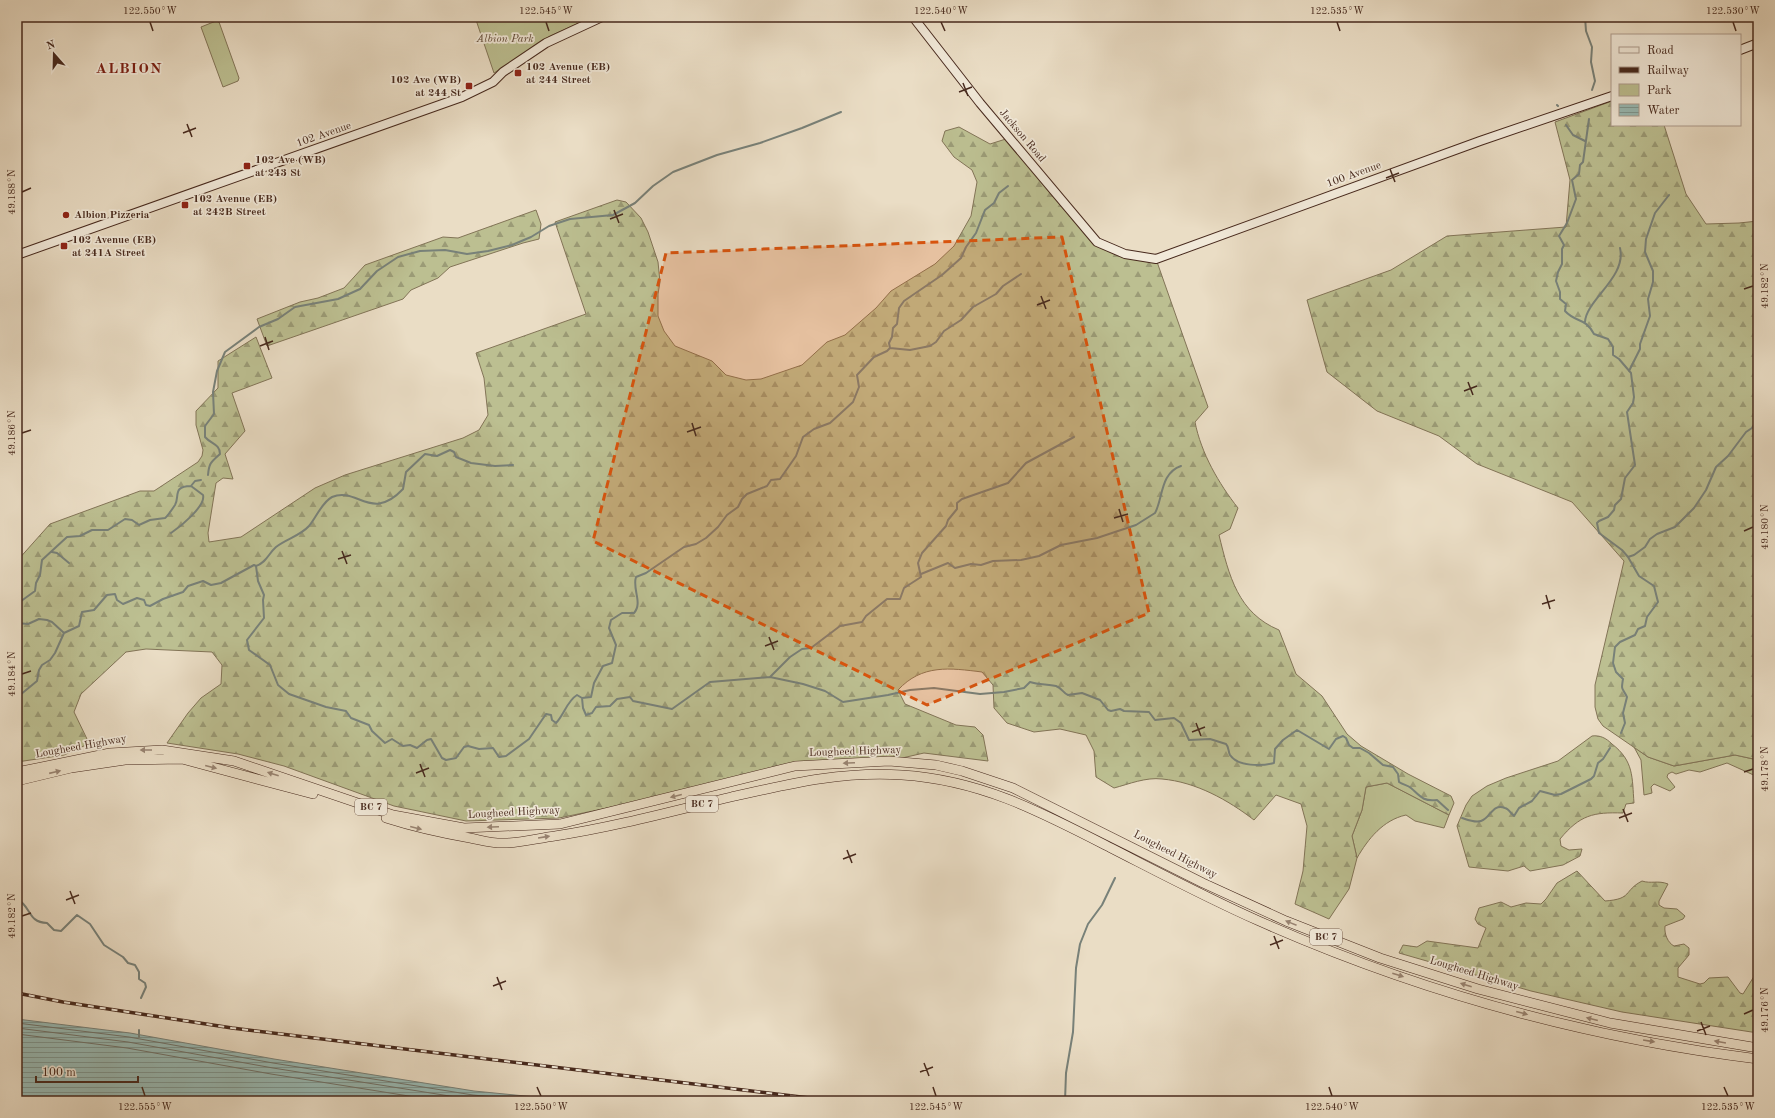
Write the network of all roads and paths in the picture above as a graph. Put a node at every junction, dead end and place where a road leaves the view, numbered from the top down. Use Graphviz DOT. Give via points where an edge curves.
graph roads {
  1 [pos="602,17"];
  2 [pos="913,17"];
  3 [pos="1758,43"];
  4 [pos="1741,50"];
  5 [pos="1611,96"];
  6 [pos="1125,254"];
  7 [pos="17,255"];
  8 [pos="17,772"];
  9 [pos="17,781"];
  10 [pos="1758,1048"];
  11 [pos="1758,1059"];
  1 -- 7 [label="main road, 102 Avenue" via="552,40 503,72 493,82 454,100"];
  2 -- 6 [label="main road, Jackson Road" via="980,103 1097,242"];
  3 -- 4 [label="main road"];
  5 -- 6 [label="main road, 100 Avenue" via="1156,258"];
  10 -- 8 [label="highway, Lougheed Highway / BC 7, one-way" via="1610,1023 1478,989 1380,958 1286,921 1202,883 1013,788 936,765 889,761 795,766 560,824 464,828 393,814 234,761 162,750 110,753"];
  9 -- 11 [label="highway, Lougheed Highway / BC 7, one-way" via="71,768 126,760 182,759 307,792 416,828 503,844 584,832 806,780 867,774 933,778 997,794 1061,822 1218,903 1396,975 1499,1006 1610,1034"];
}
